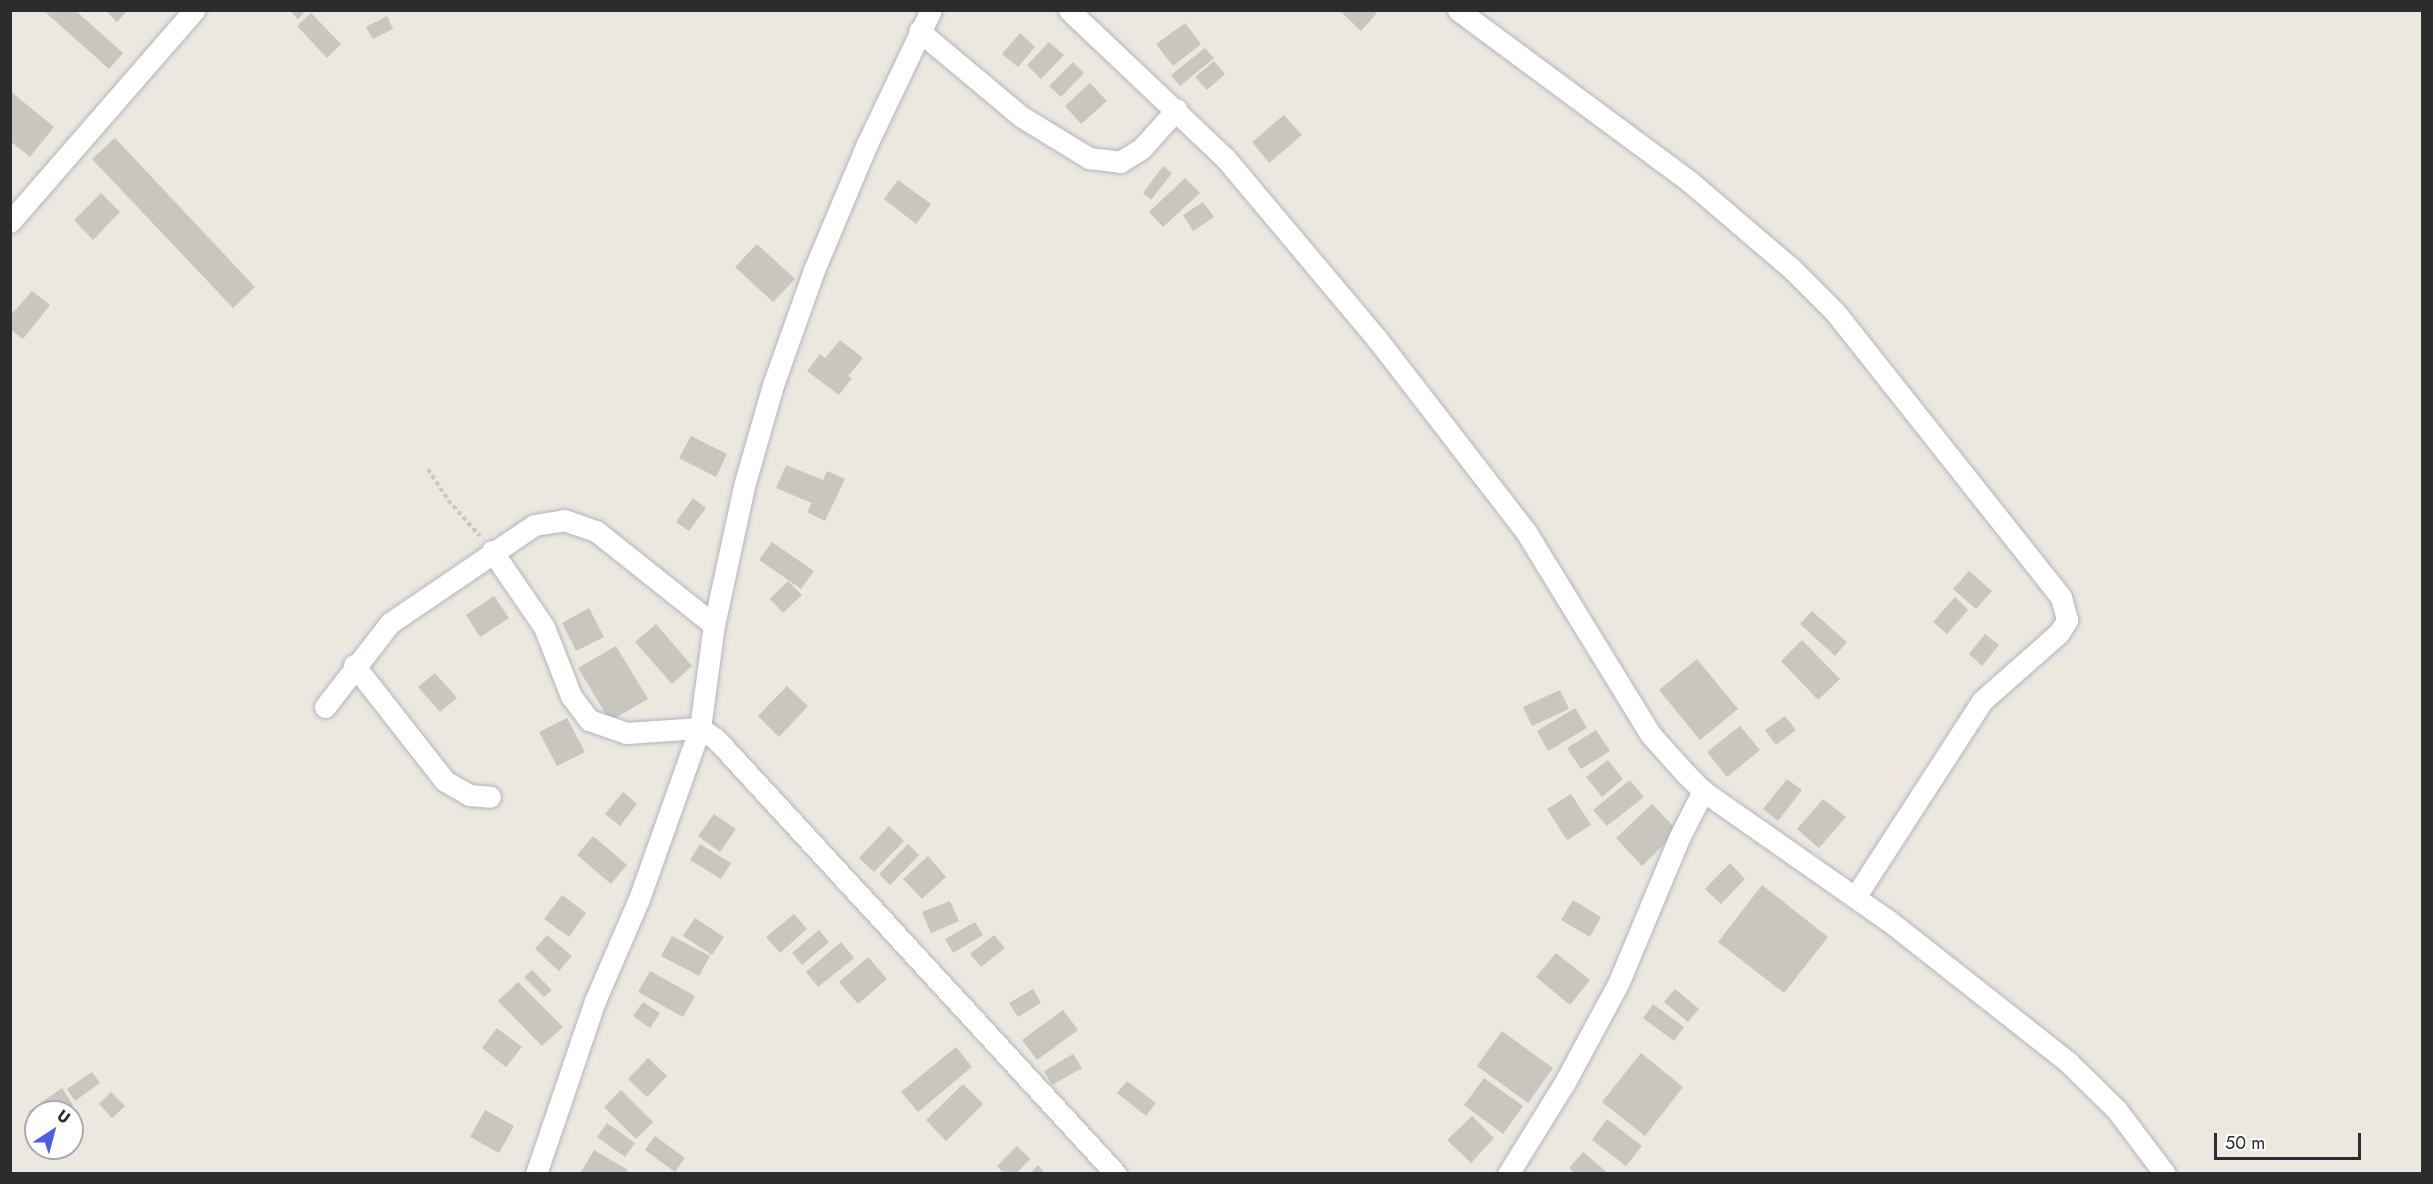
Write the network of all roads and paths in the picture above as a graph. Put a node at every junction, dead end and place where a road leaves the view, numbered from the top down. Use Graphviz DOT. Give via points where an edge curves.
graph roads {
  1 [pos="194,10"];
  2 [pos="931,10"];
  3 [pos="1070,10"];
  4 [pos="1458,10"];
  5 [pos="919,31"];
  6 [pos="1177,109"];
  7 [pos="10,222"];
  8 [pos="428,470"];
  9 [pos="492,551"];
  10 [pos="714,626"];
  11 [pos="354,665"];
  12 [pos="325,707"];
  13 [pos="699,728"];
  14 [pos="1703,791"];
  15 [pos="490,797"];
  16 [pos="1855,897"];
  17 [pos="536,1173"];
  18 [pos="1116,1173"];
  19 [pos="1508,1173"];
  20 [pos="2165,1173"];
  1 -- 7 [label="street"];
  2 -- 5 [label="street"];
  3 -- 6 [label="street"];
  4 -- 16 [label="street" via="1689,181 1791,268 1835,312 2061,597 2067,620 2059,633 1982,701"];
  5 -- 6 [label="street" via="1023,117 1089,159 1120,162 1142,148"];
  5 -- 10 [label="street" via="814,270 773,385 744,486"];
  6 -- 14 [label="street" via="1260,197 1457,440 1526,532 1651,735"];
  8 -- 9 [label="path"];
  9 -- 10 [label="street" via="534,525 564,520 584,525 621,549"];
  9 -- 11 [label="street" via="390,623"];
  9 -- 13 [label="street" via="544,627 571,696 589,720 626,734"];
  10 -- 13 [label="street"];
  11 -- 12 [label="street"];
  11 -- 15 [label="street" via="445,781 469,795"];
  13 -- 17 [label="street" via="639,899 595,1001"];
  13 -- 18 [label="street" via="728,749"];
  14 -- 16 [label="street"];
  14 -- 19 [label="street" via="1618,984 1565,1083"];
  16 -- 20 [label="street" via="2068,1062 2116,1109"];
}
